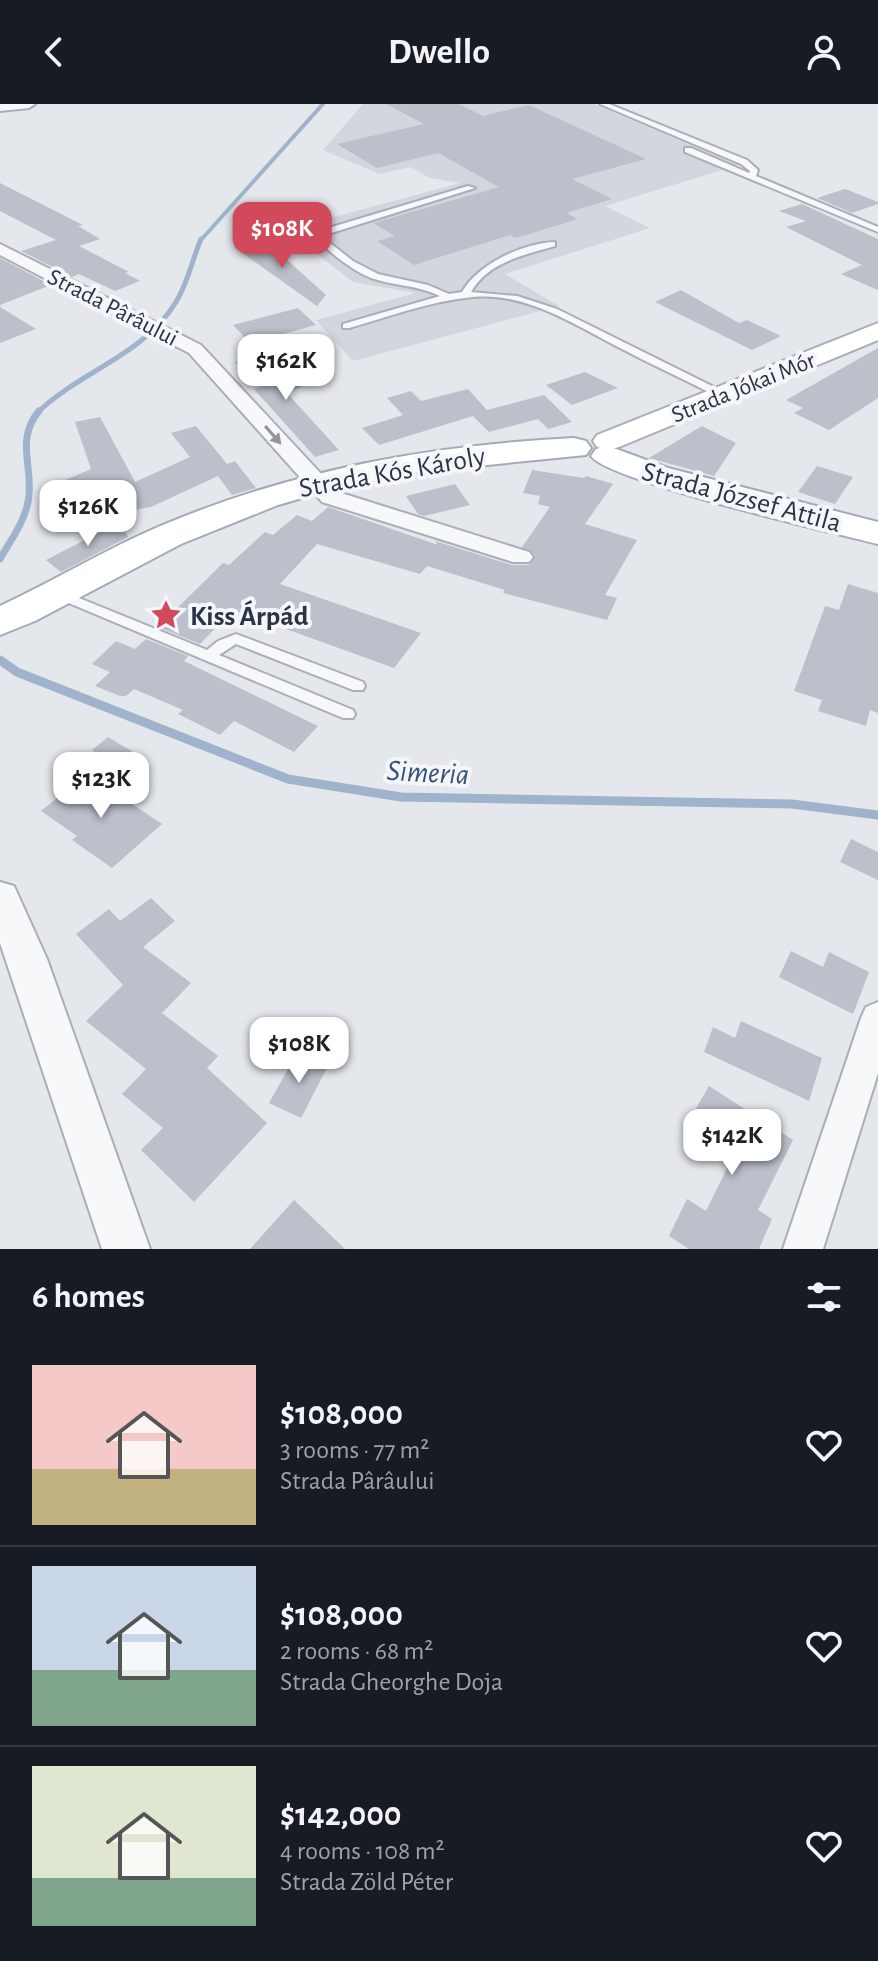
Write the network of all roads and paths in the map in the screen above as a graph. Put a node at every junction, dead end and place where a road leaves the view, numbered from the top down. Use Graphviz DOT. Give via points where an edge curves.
graph roads {
  1 [pos="29,104"];
  2 [pos="603,104"];
  3 [pos="0,107"];
  4 [pos="688,150"];
  5 [pos="752,177"];
  6 [pos="471,188"];
  7 [pos="878,230"];
  8 [pos="552,244"];
  9 [pos="0,249"];
  10 [pos="464,296"];
  11 [pos="449,298"];
  12 [pos="346,326"];
  13 [pos="878,331"];
  14 [pos="724,396"];
  15 [pos="597,448"];
  16 [pos="313,482"];
  17 [pos="878,533"];
  18 [pos="521,557"];
  19 [pos="57,593"];
  20 [pos="5,620"];
  21 [pos="208,656"];
  22 [pos="358,686"];
  23 [pos="348,714"];
  24 [pos="0,898"];
  25 [pos="878,1018"];
  26 [pos="126,1249"];
  27 [pos="803,1249"];
  1 -- 3 [label="street"];
  2 -- 5 [label="lane" via="744,162 754,170"];
  4 -- 5 [label="lane"];
  5 -- 7 [label="lane"];
  6 -- 11 [label="lane" via="325,232 321,239 352,266 381,278 426,285"];
  8 -- 10 [label="lane" via="483,269"];
  9 -- 16 [label="street, Strada Pârâului, one-way" via="180,340 210,362"];
  10 -- 11 [label="lane"];
  10 -- 14 [label="lane" via="528,300"];
  11 -- 12 [label="lane"];
  13 -- 14 [label="main road, Strada Jókai Mór"];
  14 -- 15 [label="main road, Strada Jókai Mór"];
  15 -- 16 [label="main road, Strada Kós Károly" via="462,455"];
  15 -- 17 [label="main road, Strada József Attila" via="656,475"];
  16 -- 18 [label="street, Strada Pârâului" via="351,506"];
  16 -- 19 [label="main road, Strada Kós Károly" via="205,520"];
  19 -- 20 [label="main road, Strada Kós Károly"];
  19 -- 21 [label="lane"];
  21 -- 22 [label="lane" via="236,639"];
  21 -- 23 [label="lane"];
  24 -- 26 [label="street" via="27,959"];
  25 -- 27 [label="street"];
}
